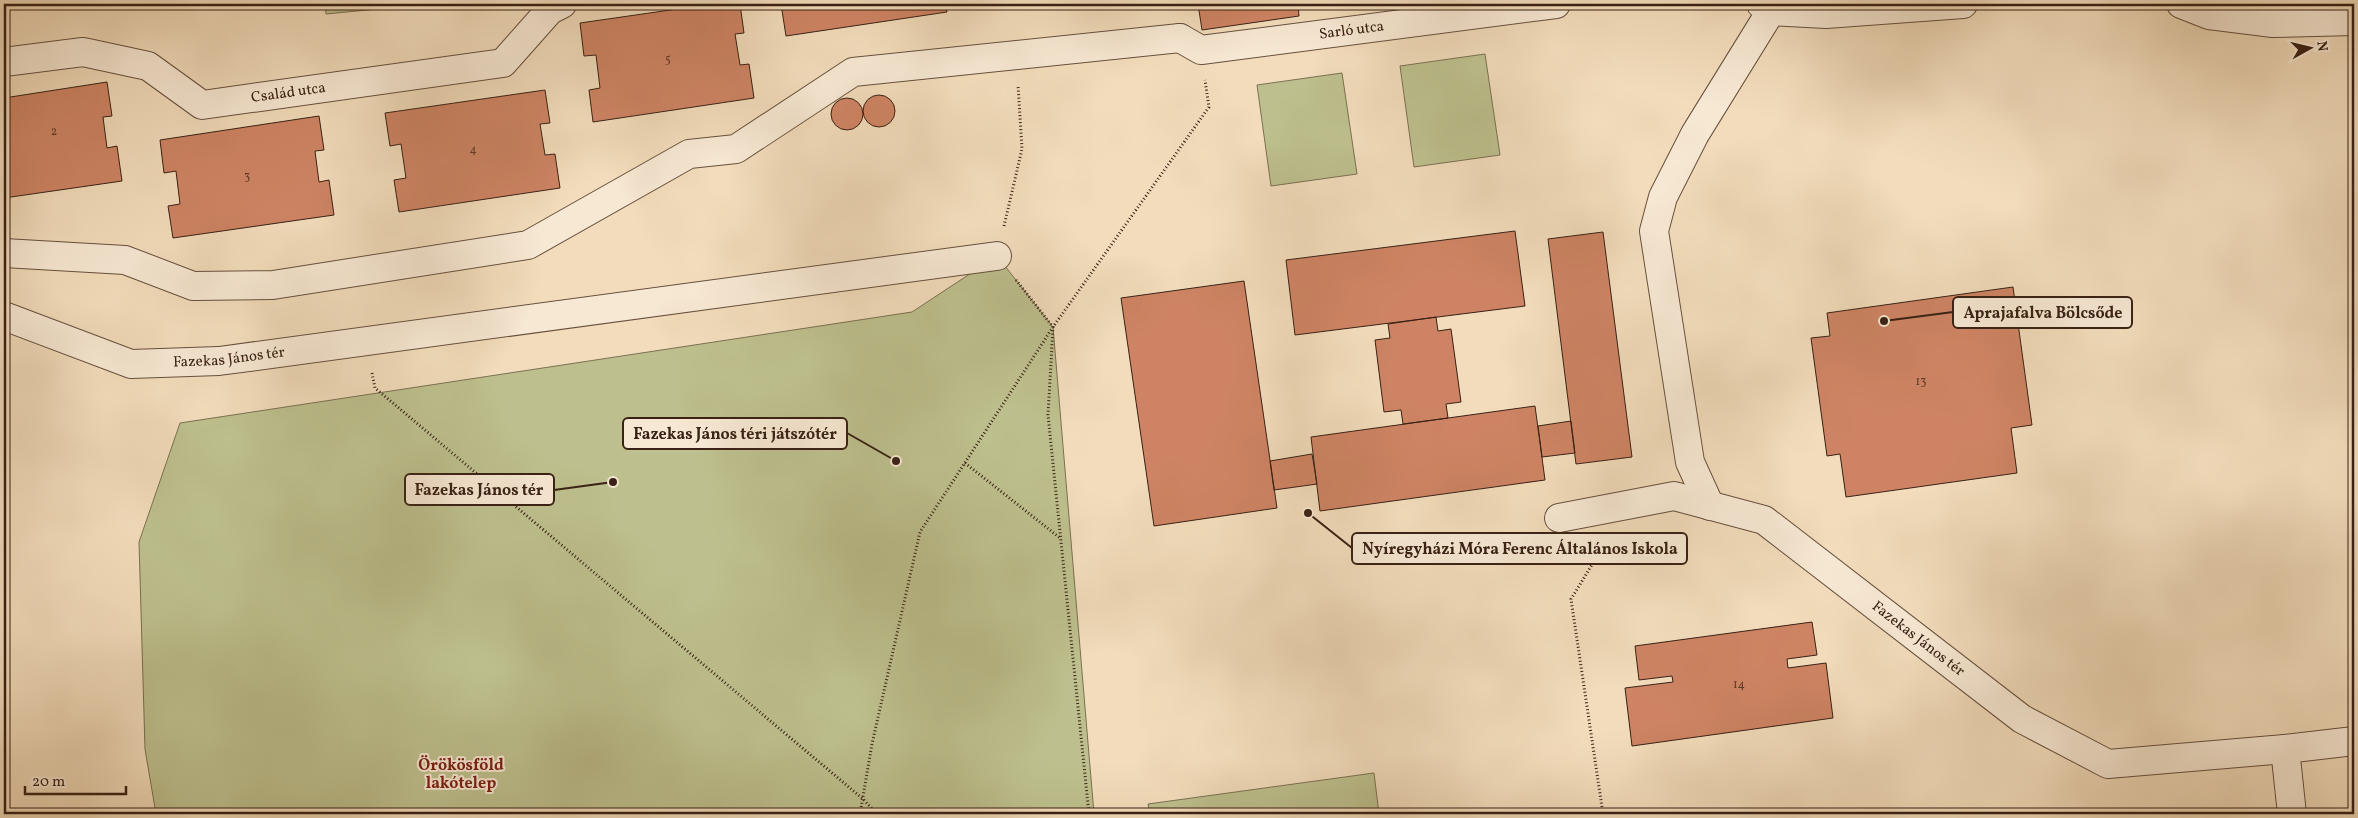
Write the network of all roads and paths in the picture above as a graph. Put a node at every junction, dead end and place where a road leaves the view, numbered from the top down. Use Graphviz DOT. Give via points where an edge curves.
graph roads {
  1 [pos="562,4"];
  2 [pos="1556,4"];
  3 [pos="1963,4"];
  4 [pos="2181,4"];
  5 [pos="1766,7"];
  6 [pos="2354,21"];
  7 [pos="1190,44"];
  8 [pos="1016,55"];
  9 [pos="4,62"];
  10 [pos="4,253"];
  11 [pos="997,256"];
  12 [pos="4,316"];
  13 [pos="1053,327"];
  14 [pos="365,341"];
  15 [pos="965,463"];
  16 [pos="1629,504"];
  17 [pos="1710,506"];
  18 [pos="1559,518"];
  19 [pos="1060,538"];
  20 [pos="2354,741"];
  21 [pos="2285,750"];
  22 [pos="863,799"];
  23 [pos="860,814"];
  24 [pos="877,814"];
  25 [pos="1089,814"];
  26 [pos="1603,814"];
  27 [pos="2292,814"];
  1 -- 9 [label="street, Család utca" via="550,10 502,63 202,105 148,66 84,52"];
  2 -- 7 [label="street, Sarló utca"];
  3 -- 5 [label="street" via="1826,14"];
  4 -- 6 [label="street" via="2209,15 2273,23"];
  5 -- 17 [label="street" via="1663,197 1654,231 1690,462"];
  7 -- 8 [label="street, Sarló utca"];
  7 -- 13 [label="path" via="1209,107"];
  8 -- 10 [label="street, Sarló utca" via="853,72 736,149 689,154 528,245 273,285 193,286 125,260"];
  8 -- 11 [label="path" via="1022,149"];
  11 -- 13 [label="path"];
  11 -- 14 [label="street, Fazekas János tér"];
  12 -- 14 [label="street, Fazekas János tér" via="131,364 219,361"];
  13 -- 15 [label="path"];
  13 -- 19 [label="path" via="1048,415"];
  14 -- 22 [label="path" via="375,388"];
  15 -- 19 [label="path"];
  15 -- 22 [label="path" via="920,532 872,744"];
  16 -- 17 [label="street, Fazekas János tér" via="1674,496"];
  16 -- 18 [label="street, Fazekas János tér"];
  16 -- 26 [label="path" via="1571,599"];
  17 -- 21 [label="street, Fazekas János tér" via="1764,520 2022,719 2108,764"];
  19 -- 25 [label="path"];
  20 -- 21 [label="street, Fazekas János tér"];
  21 -- 27 [label="street"];
  22 -- 23 [label="path"];
  22 -- 24 [label="path"];
}
